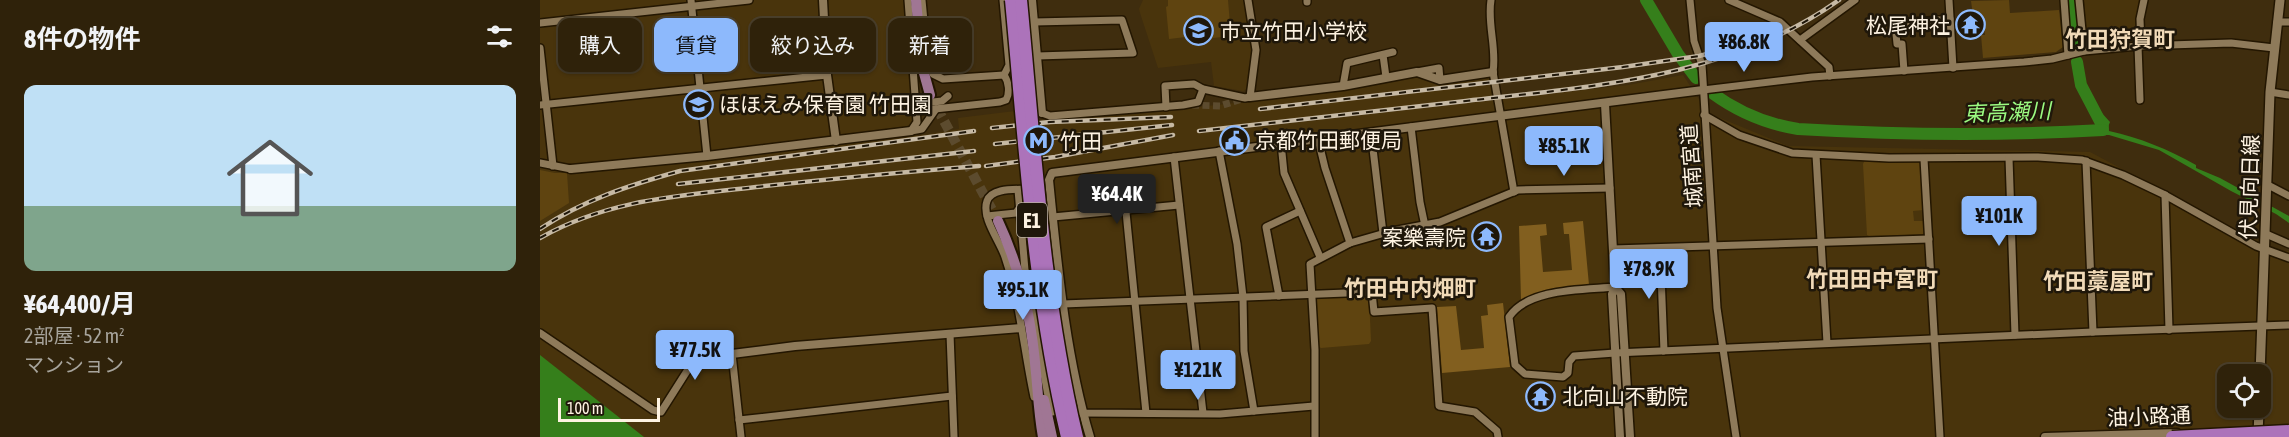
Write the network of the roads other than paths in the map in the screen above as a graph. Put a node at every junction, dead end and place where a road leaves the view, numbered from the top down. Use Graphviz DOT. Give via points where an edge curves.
graph roads {
  1 [pos="748,0"];
  2 [pos="823,0"];
  3 [pos="908,0"];
  4 [pos="916,0"];
  5 [pos="922,0"];
  6 [pos="1003,0"];
  7 [pos="1011,0"];
  8 [pos="1021,0"];
  9 [pos="1032,0"];
  10 [pos="1248,0"];
  11 [pos="1491,0"];
  12 [pos="1690,0"];
  13 [pos="1729,0"];
  14 [pos="1855,0"];
  15 [pos="1949,0"];
  16 [pos="2064,0"];
  17 [pos="2079,0"];
  18 [pos="2144,0"];
  19 [pos="2280,0"];
  20 [pos="691,3"];
  21 [pos="1950,19"];
  22 [pos="1034,22"];
  23 [pos="2277,22"];
  24 [pos="2289,22"];
  25 [pos="540,23"];
  26 [pos="1800,40"];
  27 [pos="2140,46"];
  28 [pos="540,48"];
  29 [pos="2274,48"];
  30 [pos="2084,51"];
  31 [pos="1393,52"];
  32 [pos="1383,54"];
  33 [pos="2068,55"];
  34 [pos="1037,56"];
  35 [pos="1953,68"];
  36 [pos="1904,71"];
  37 [pos="1493,72"];
  38 [pos="828,75"];
  39 [pos="1004,75"];
  40 [pos="1830,76"];
  41 [pos="1386,77"];
  42 [pos="950,79"];
  43 [pos="1343,86"];
  44 [pos="700,88"];
  45 [pos="1203,89"];
  46 [pos="1703,90"];
  47 [pos="1041,92"];
  48 [pos="2270,92"];
  49 [pos="930,94"];
  50 [pos="1009,95"];
  51 [pos="948,96"];
  52 [pos="2289,96"];
  53 [pos="1247,98"];
  54 [pos="2140,100"];
  55 [pos="543,104"];
  56 [pos="1605,104"];
  57 [pos="1166,106"];
  58 [pos="916,107"];
  59 [pos="949,108"];
  60 [pos="936,109"];
  61 [pos="1042,113"];
  62 [pos="1704,115"];
  63 [pos="1500,117"];
  64 [pos="1411,127"];
  65 [pos="911,132"];
  66 [pos="1371,132"];
  67 [pos="1318,139"];
  68 [pos="836,141"];
  69 [pos="1281,143"];
  70 [pos="1219,151"];
  71 [pos="1816,155"];
  72 [pos="707,156"];
  73 [pos="1174,157"];
  74 [pos="2009,158"];
  75 [pos="1924,159"];
  76 [pos="2086,161"];
  77 [pos="540,163"];
  78 [pos="553,166"];
  79 [pos="570,169"];
  80 [pos="2268,187"];
  81 [pos="1050,188"];
  82 [pos="1610,188"];
  83 [pos="1018,190"];
  84 [pos="1514,192"];
  85 [pos="2165,195"];
  86 [pos="2289,195"];
  87 [pos="1179,205"];
  88 [pos="1020,207"];
  89 [pos="1300,211"];
  90 [pos="1126,212"];
  91 [pos="1053,217"];
  92 [pos="993,219"];
  93 [pos="1425,226"];
  94 [pos="1383,233"];
  95 [pos="2266,234"];
  96 [pos="1929,239"];
  97 [pos="1821,242"];
  98 [pos="1350,243"];
  99 [pos="2289,244"];
  100 [pos="1713,247"];
  101 [pos="1613,249"];
  102 [pos="1660,249"];
  103 [pos="2265,250"];
  104 [pos="1320,257"];
  105 [pos="2289,258"];
  106 [pos="1616,286"];
  107 [pos="1312,295"];
  108 [pos="1279,296"];
  109 [pos="1243,297"];
  110 [pos="1190,299"];
  111 [pos="1135,301"];
  112 [pos="1063,304"];
  113 [pos="2289,325"];
  114 [pos="2263,327"];
  115 [pos="1021,328"];
  116 [pos="2169,330"];
  117 [pos="2093,332"];
  118 [pos="540,333"];
  119 [pos="950,334"];
  120 [pos="2015,335"];
  121 [pos="1934,339"];
  122 [pos="1827,343"];
  123 [pos="1722,348"];
  124 [pos="1664,351"];
  125 [pos="1620,353"];
  126 [pos="732,354"];
  127 [pos="2261,364"];
  128 [pos="1036,371"];
  129 [pos="952,396"];
  130 [pos="1314,406"];
  131 [pos="1254,411"];
  132 [pos="1051,412"];
  133 [pos="1146,412"];
  134 [pos="1083,413"];
  135 [pos="1203,413"];
  136 [pos="1039,414"];
  137 [pos="739,420"];
  138 [pos="2289,425"];
  139 [pos="2289,431"];
  140 [pos="2258,432"];
  141 [pos="1049,436"];
  142 [pos="741,437"];
  143 [pos="954,437"];
  144 [pos="1067,437"];
  145 [pos="1077,437"];
  146 [pos="1090,437"];
  147 [pos="1315,437"];
  148 [pos="1497,437"];
  149 [pos="1620,437"];
  150 [pos="1630,437"];
  151 [pos="1736,437"];
  152 [pos="1940,437"];
  153 [pos="2045,437"];
  154 [pos="2172,437"];
  1 -- 20 [label="street"];
  2 -- 38 [label="street"];
  3 -- 58 [label="street"];
  4 -- 49 [label="main road" via="922,66"];
  5 -- 42 [label="street" via="930,69 938,78"];
  6 -- 39 [label="street" via="1009,65"];
  7 -- 144 [label="highway, E1, bridge" via="1042,305"];
  8 -- 145 [label="highway, E1, bridge" via="1050,292"];
  9 -- 22 [label="street"];
  10 -- 53 [label="street" via="1256,50"];
  11 -- 37 [label="street"];
  12 -- 46 [label="street, 城南宮道"];
  13 -- 26 [label="street" via="1780,22"];
  14 -- 26 [label="street"];
  15 -- 21 [label="street"];
  16 -- 33 [label="street"];
  17 -- 30 [label="street"];
  18 -- 27 [label="street"];
  19 -- 23 [label="main road, 伏見向日線"];
  20 -- 25 [label="street"];
  20 -- 44 [label="street"];
  21 -- 35 [label="street"];
  21 -- 36 [label="street" via="1895,24 1897,44 1902,44"];
  22 -- 34 [label="street"];
  22 -- 34 [label="street" via="1122,20 1133,53"];
  23 -- 24 [label="street"];
  23 -- 29 [label="main road, 伏見向日線"];
  26 -- 40 [label="street" via="1829,67"];
  27 -- 29 [label="street" via="2231,43"];
  27 -- 30 [label="street"];
  27 -- 54 [label="street"];
  28 -- 55 [label="street"];
  29 -- 48 [label="main road, 伏見向日線"];
  30 -- 33 [label="street"];
  31 -- 32 [label="street"];
  32 -- 41 [label="street"];
  32 -- 43 [label="street" via="1347,63"];
  33 -- 35 [label="street"];
  34 -- 47 [label="street"];
  35 -- 36 [label="street"];
  36 -- 40 [label="street"];
  37 -- 41 [label="street" via="1440,80 1417,72"];
  37 -- 63 [label="street"];
  38 -- 44 [label="street"];
  38 -- 68 [label="street"];
  39 -- 42 [label="street"];
  39 -- 50 [label="street"];
  40 -- 46 [label="street"];
  41 -- 43 [label="street"];
  42 -- 51 [label="street"];
  43 -- 53 [label="street"];
  44 -- 55 [label="street"];
  44 -- 72 [label="street"];
  45 -- 53 [label="street"];
  45 -- 57 [label="street" via="1198,102"];
  45 -- 57 [label="street" via="1194,84 1165,86"];
  46 -- 56 [label="street"];
  46 -- 62 [label="street, 城南宮道"];
  47 -- 50 [label="street"];
  47 -- 61 [label="street"];
  48 -- 52 [label="street"];
  48 -- 80 [label="main road, 伏見向日線"];
  50 -- 59 [label="street" via="1000,102"];
  51 -- 58 [label="street"];
  51 -- 59 [label="street"];
  55 -- 78 [label="street"];
  56 -- 63 [label="street"];
  56 -- 82 [label="street"];
  57 -- 61 [label="street" via="1050,116"];
  58 -- 60 [label="street"];
  58 -- 65 [label="street" via="917,122"];
  59 -- 60 [label="street"];
  60 -- 65 [label="street" via="922,129"];
  62 -- 71 [label="street" via="1739,135 1792,153"];
  62 -- 100 [label="street, 城南宮道"];
  63 -- 64 [label="street"];
  63 -- 84 [label="street"];
  64 -- 66 [label="street"];
  64 -- 93 [label="street"];
  65 -- 68 [label="street"];
  66 -- 67 [label="street"];
  66 -- 94 [label="street"];
  67 -- 69 [label="street"];
  67 -- 98 [label="street"];
  68 -- 72 [label="street"];
  69 -- 70 [label="street"];
  69 -- 89 [label="street" via="1284,173"];
  70 -- 73 [label="street"];
  70 -- 109 [label="street" via="1238,244"];
  71 -- 75 [label="street"];
  71 -- 97 [label="street"];
  72 -- 79 [label="street"];
  73 -- 81 [label="street" via="1056,170 1052,172"];
  73 -- 87 [label="street"];
  74 -- 75 [label="street"];
  74 -- 76 [label="street"];
  74 -- 120 [label="street"];
  75 -- 96 [label="street"];
  76 -- 85 [label="street"];
  76 -- 117 [label="street"];
  77 -- 78 [label="street"];
  78 -- 79 [label="street"];
  80 -- 86 [label="street"];
  80 -- 95 [label="main road, 伏見向日線"];
  81 -- 83 [label="street"];
  81 -- 91 [label="street"];
  82 -- 84 [label="street"];
  82 -- 101 [label="street"];
  83 -- 88 [label="street"];
  83 -- 92 [label="street" via="991,195 987,204"];
  84 -- 93 [label="street"];
  85 -- 103 [label="street"];
  85 -- 116 [label="street"];
  87 -- 90 [label="street"];
  87 -- 110 [label="street"];
  88 -- 92 [label="street" via="1016,213"];
  88 -- 132 [label="street" via="1025,270"];
  89 -- 104 [label="street"];
  89 -- 108 [label="street" via="1266,227"];
  90 -- 91 [label="street"];
  90 -- 111 [label="street"];
  91 -- 112 [label="street"];
  92 -- 115 [label="street"];
  92 -- 128 [label="main road" via="1017,267"];
  93 -- 94 [label="street"];
  94 -- 98 [label="street"];
  95 -- 99 [label="street"];
  95 -- 103 [label="main road, 伏見向日線"];
  96 -- 97 [label="street"];
  96 -- 121 [label="street"];
  97 -- 100 [label="street"];
  97 -- 122 [label="street"];
  98 -- 104 [label="street"];
  100 -- 102 [label="street"];
  100 -- 123 [label="street, 城南宮道"];
  101 -- 102 [label="street"];
  101 -- 106 [label="street"];
  102 -- 124 [label="street"];
  103 -- 105 [label="street"];
  103 -- 114 [label="main road, 伏見向日線"];
  104 -- 107 [label="street" via="1310,264"];
  106 -- 125 [label="street" via="1612,294"];
  106 -- 125 [label="street" via="1545,294 1509,317 1515,365 1525,374 1563,377 1574,356"];
  107 -- 108 [label="street"];
  107 -- 130 [label="street"];
  107 -- 148 [label="street" via="1372,292 1374,312 1432,309 1439,406 1475,412 1497,431"];
  108 -- 109 [label="street"];
  109 -- 110 [label="street"];
  109 -- 131 [label="street" via="1244,351"];
  110 -- 111 [label="street"];
  110 -- 135 [label="street"];
  111 -- 112 [label="street"];
  111 -- 133 [label="street"];
  112 -- 134 [label="street"];
  113 -- 114 [label="street"];
  114 -- 116 [label="street"];
  114 -- 127 [label="main road, 伏見向日線"];
  115 -- 119 [label="street"];
  115 -- 136 [label="street"];
  116 -- 117 [label="street"];
  117 -- 120 [label="street"];
  118 -- 126 [label="street" via="653,410 661,411 694,360"];
  119 -- 126 [label="street"];
  119 -- 129 [label="street"];
  120 -- 121 [label="street"];
  121 -- 122 [label="street"];
  121 -- 152 [label="street"];
  122 -- 123 [label="street"];
  123 -- 124 [label="street"];
  123 -- 151 [label="street, 城南宮道"];
  124 -- 125 [label="street"];
  125 -- 149 [label="street"];
  125 -- 150 [label="street"];
  126 -- 137 [label="street"];
  128 -- 136 [label="main road"];
  128 -- 141 [label="main road"];
  129 -- 137 [label="street"];
  129 -- 143 [label="street"];
  130 -- 131 [label="street"];
  130 -- 147 [label="street"];
  131 -- 135 [label="street"];
  132 -- 134 [label="street"];
  132 -- 141 [label="street"];
  133 -- 134 [label="street"];
  133 -- 135 [label="street"];
  134 -- 146 [label="street"];
  136 -- 141 [label="main road"];
  137 -- 142 [label="street"];
  138 -- 140 [label="street, 油小路通"];
  139 -- 154 [label="highway, bridge"];
  140 -- 153 [label="street, 油小路通"];
}
